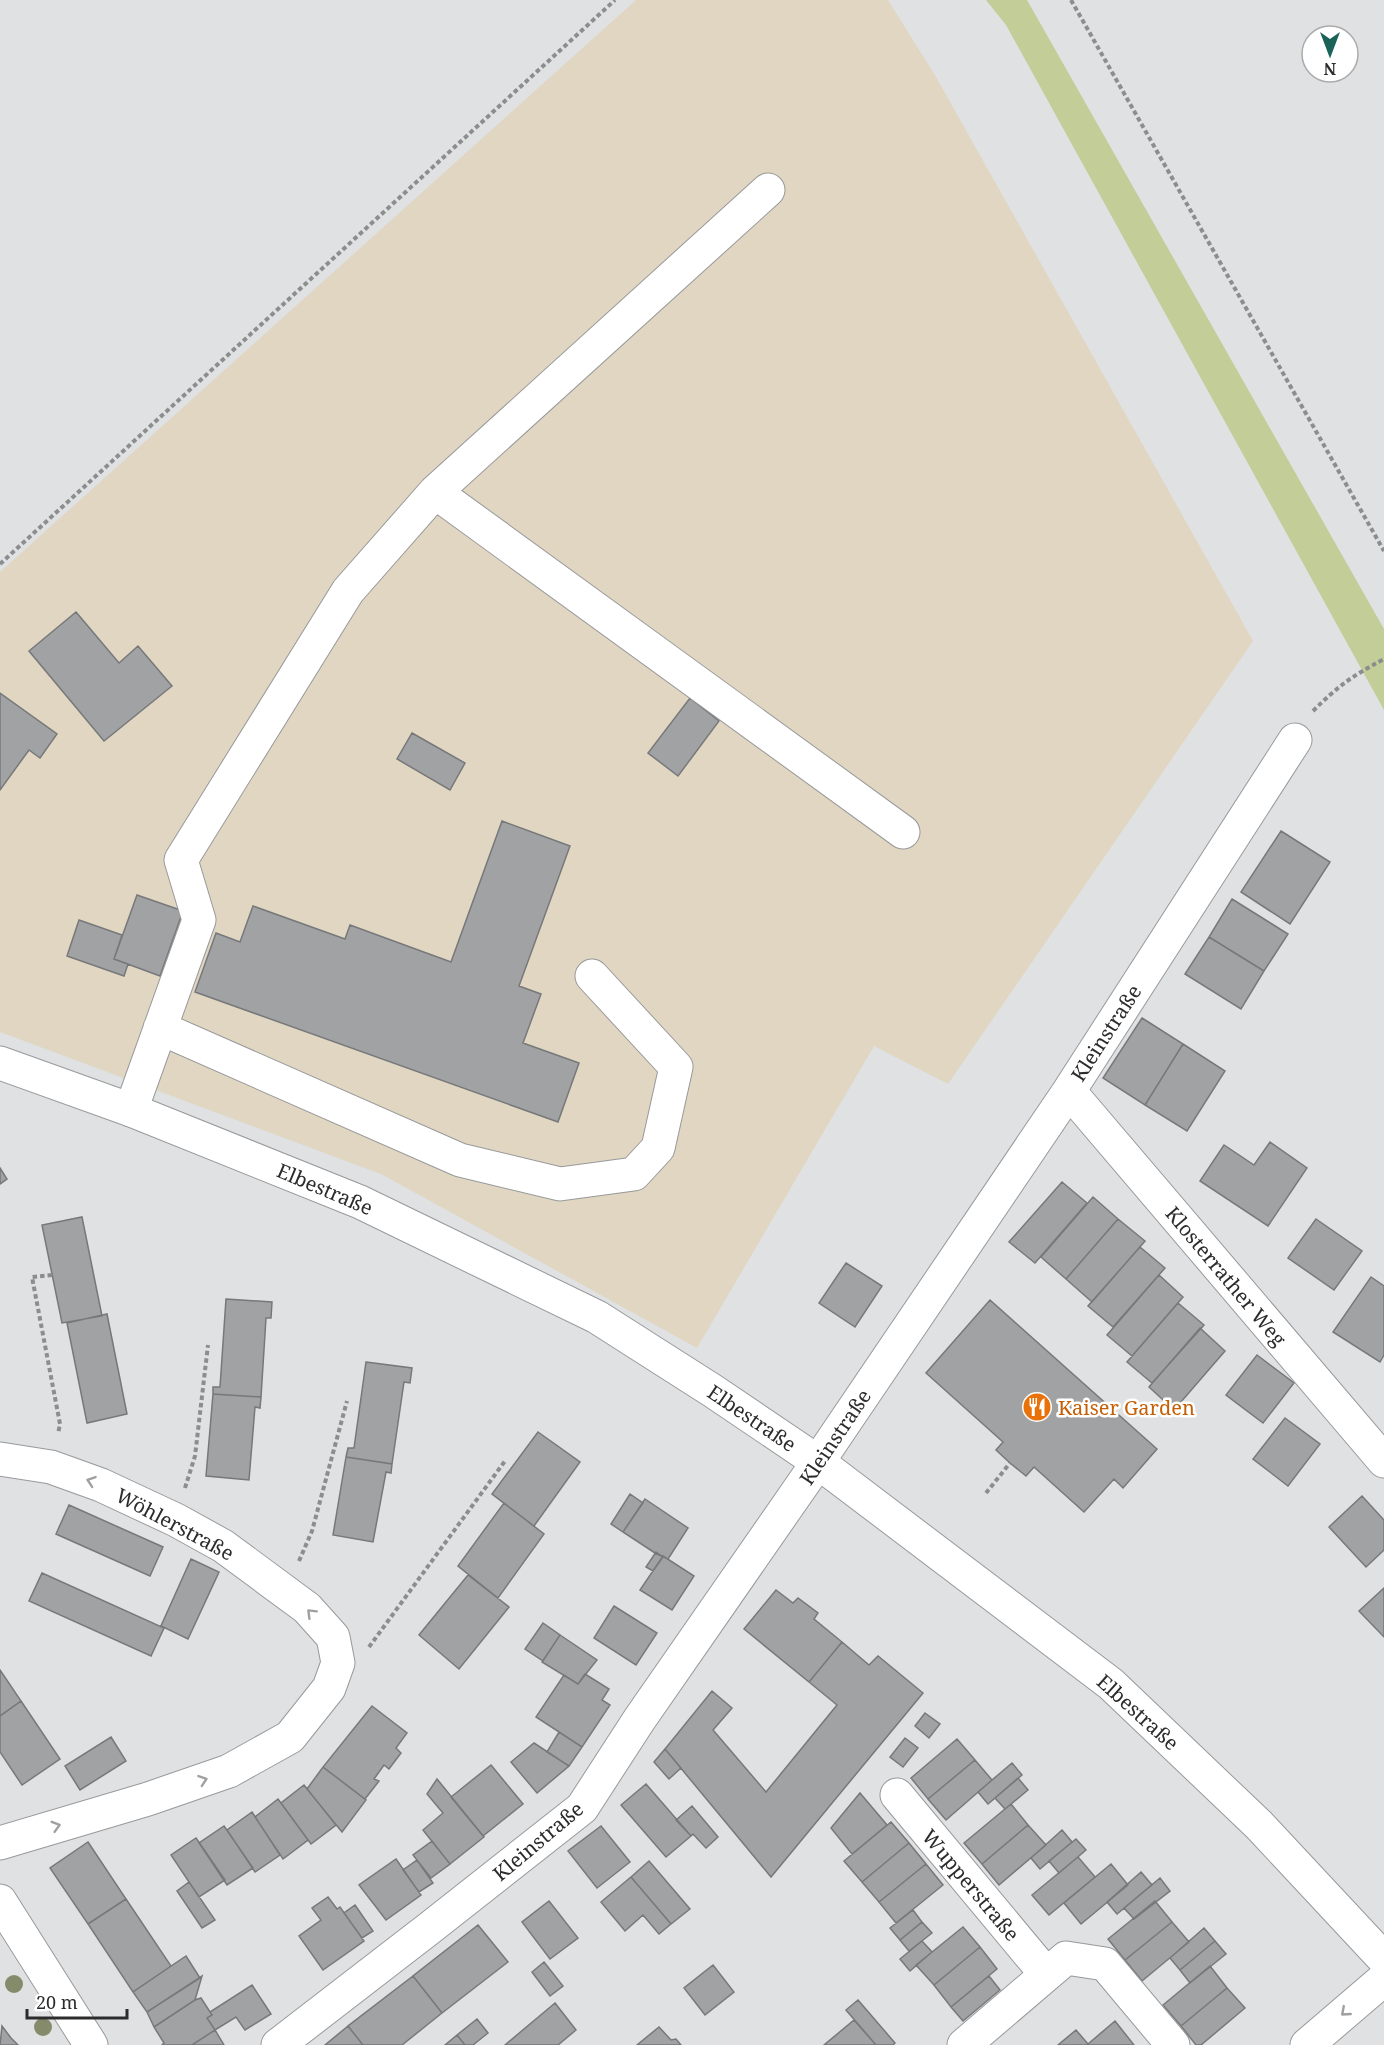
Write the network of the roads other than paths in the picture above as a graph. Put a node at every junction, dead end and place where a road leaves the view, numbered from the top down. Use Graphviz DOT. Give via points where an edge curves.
graph roads {
  1 [pos="768,190"];
  2 [pos="435,492"];
  3 [pos="1295,740"];
  4 [pos="903,832"];
  5 [pos="592,976"];
  6 [pos="160,1028"];
  7 [pos="0,1063"];
  8 [pos="1069,1091"];
  9 [pos="131,1110"];
  10 [pos="0,1459"];
  11 [pos="1384,1461"];
  12 [pos="818,1462"];
  13 [pos="897,1795"];
  14 [pos="0,1842"];
  15 [pos="0,1901"];
  16 [pos="1384,1959"];
  17 [pos="1046,1974"];
  18 [pos="1384,1979"];
  19 [pos="91,2045"];
  20 [pos="278,2045"];
  21 [pos="964,2045"];
  22 [pos="1173,2045"];
  23 [pos="1307,2045"];
  1 -- 2 [label="street"];
  2 -- 4 [label="street"];
  2 -- 6 [label="street" via="348,591 181,860 199,920"];
  3 -- 8 [label="street, Kleinstraße"];
  5 -- 6 [label="street" via="676,1067 658,1148 634,1174 560,1184 460,1160"];
  6 -- 9 [label="street"];
  7 -- 9 [label="street, Elbestraße"];
  8 -- 11 [label="street, Klosterrather Weg"];
  8 -- 12 [label="street, Kleinstraße"];
  9 -- 12 [label="street, Elbestraße" via="360,1202 597,1317"];
  14 -- 10 [label="street, Wöhlerstraße, one-way" via="230,1771 290,1737 329,1688 338,1663 333,1637 307,1608 223,1546 101,1485 51,1467"];
  12 -- 16 [label="street, Elbestraße" via="1111,1684 1259,1825"];
  12 -- 20 [label="street, Kleinstraße" via="582,1808"];
  13 -- 17 [label="street, Wupperstraße"];
  15 -- 19 [label="street"];
  17 -- 21 [label="street"];
  17 -- 22 [label="street" via="1066,1958 1105,1964"];
  18 -- 23 [label="street, one-way"];
}
